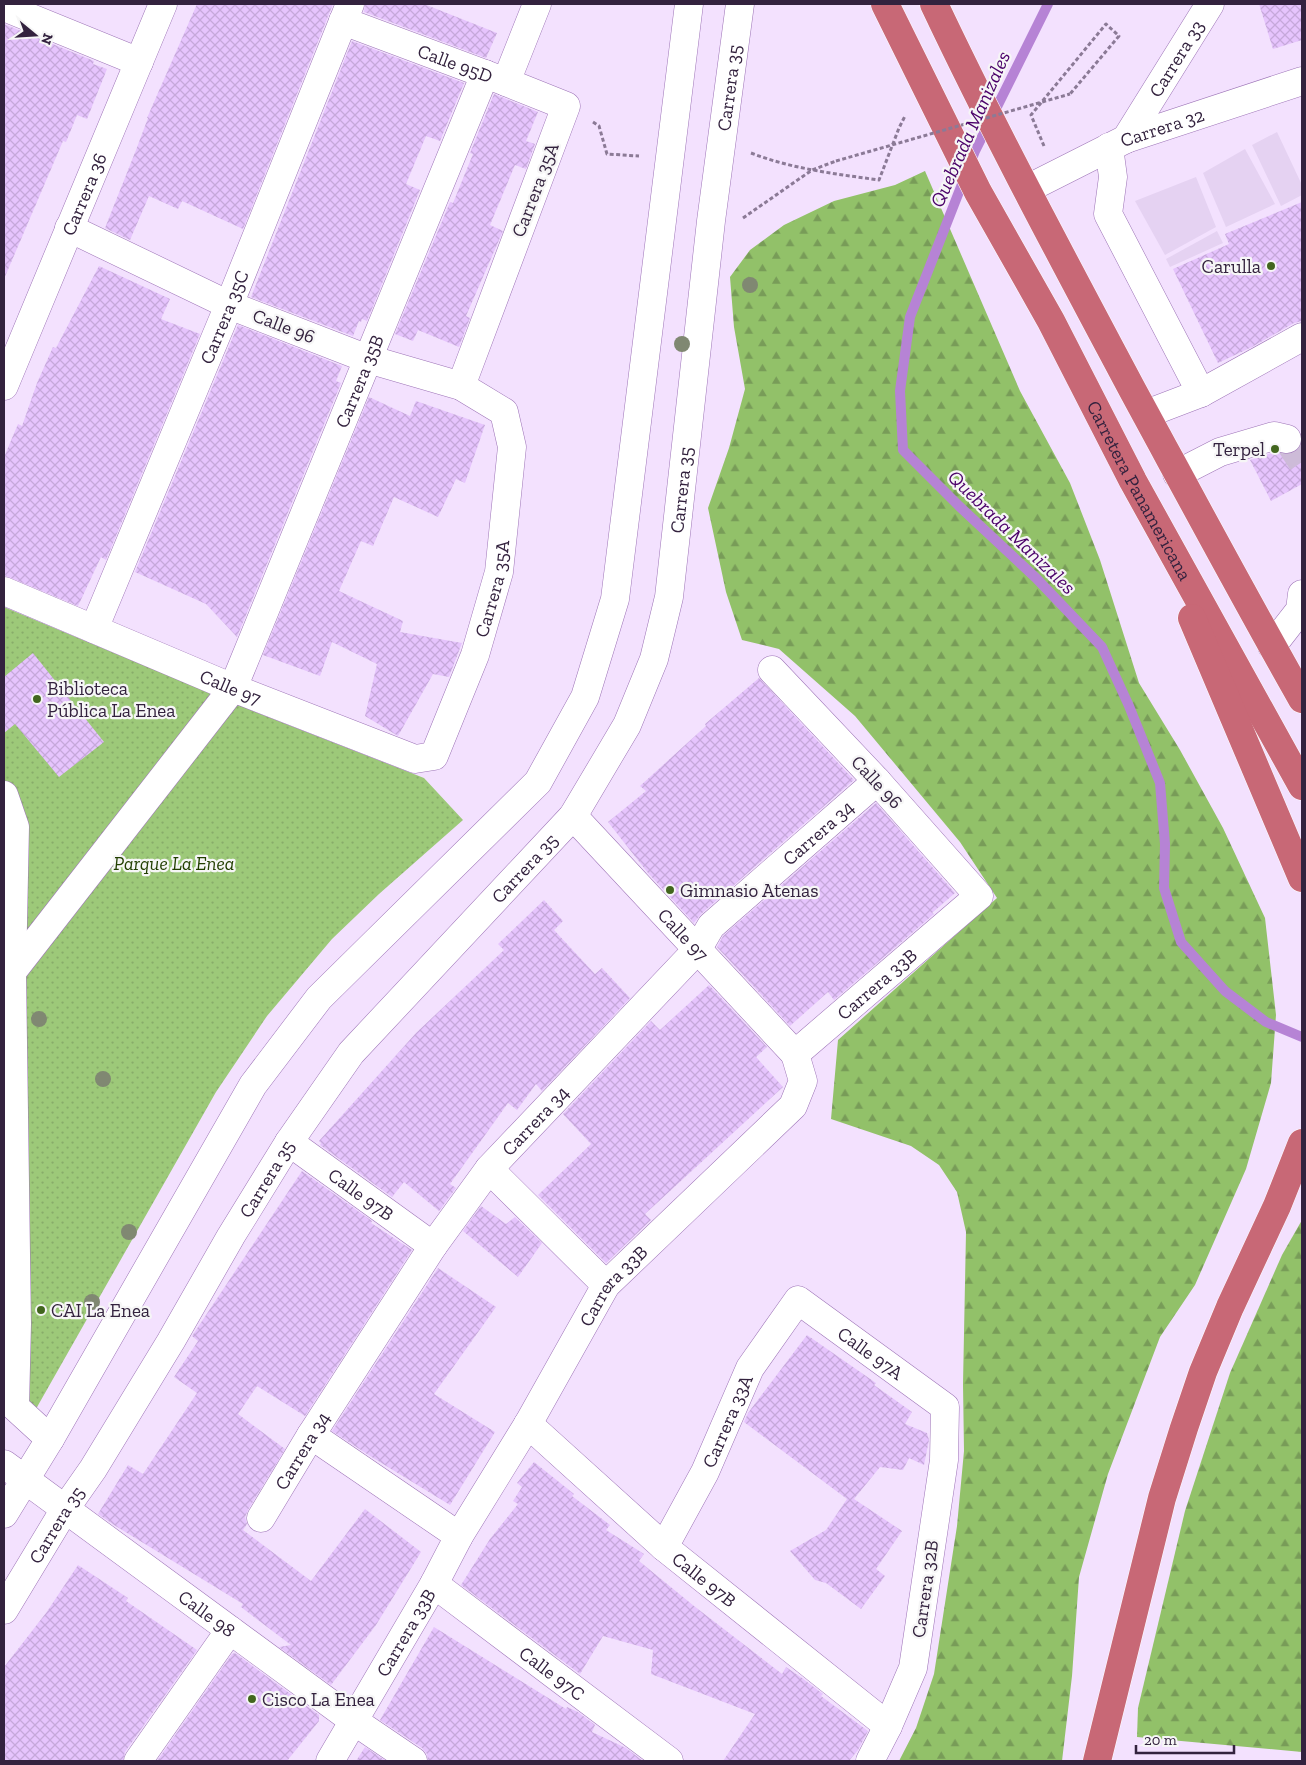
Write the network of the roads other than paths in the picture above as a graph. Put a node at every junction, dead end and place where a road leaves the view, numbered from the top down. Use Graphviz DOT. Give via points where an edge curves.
graph roads {
  1 [pos="164,4"];
  2 [pos="537,4"];
  3 [pos="689,4"];
  4 [pos="740,4"];
  5 [pos="885,4"];
  6 [pos="934,4"];
  7 [pos="948,4"];
  8 [pos="1210,4"];
  9 [pos="4,7"];
  10 [pos="347,12"];
  11 [pos="949,34"];
  12 [pos="139,62"];
  13 [pos="495,78"];
  14 [pos="1302,81"];
  15 [pos="566,106"];
  16 [pos="1118,143"];
  17 [pos="1028,189"];
  18 [pos="69,228"];
  19 [pos="228,305"];
  20 [pos="1302,337"];
  21 [pos="368,359"];
  22 [pos="4,386"];
  23 [pos="460,386"];
  24 [pos="1201,393"];
  25 [pos="504,412"];
  26 [pos="1146,414"];
  27 [pos="1287,439"];
  28 [pos="1177,474"];
  29 [pos="1133,481"];
  30 [pos="4,591"];
  31 [pos="1302,594"];
  32 [pos="94,629"];
  33 [pos="1272,646"];
  34 [pos="772,670"];
  35 [pos="233,688"];
  36 [pos="1302,699"];
  37 [pos="434,756"];
  38 [pos="877,781"];
  39 [pos="1302,786"];
  40 [pos="4,797"];
  41 [pos="573,816"];
  42 [pos="1302,878"];
  43 [pos="979,896"];
  44 [pos="697,950"];
  45 [pos="12,972"];
  46 [pos="8,1005"];
  47 [pos="795,1054"];
  48 [pos="289,1142"];
  49 [pos="1301,1146"];
  50 [pos="490,1170"];
  51 [pos="433,1246"];
  52 [pos="606,1285"];
  53 [pos="798,1300"];
  54 [pos="945,1407"];
  55 [pos="528,1424"];
  56 [pos="310,1435"];
  57 [pos="50,1438"];
  58 [pos="14,1471"];
  59 [pos="65,1509"];
  60 [pos="4,1514"];
  61 [pos="261,1518"];
  62 [pos="459,1536"];
  63 [pos="664,1547"];
  64 [pos="434,1584"];
  65 [pos="4,1610"];
  66 [pos="230,1630"];
  67 [pos="354,1721"];
  68 [pos="888,1726"];
  69 [pos="138,1761"];
  70 [pos="330,1761"];
  71 [pos="413,1761"];
  72 [pos="669,1761"];
  73 [pos="870,1761"];
  74 [pos="1096,1761"];
  1 -- 12 [label="street, Carrera 36"];
  2 -- 13 [label="street, Carrera 35B"];
  3 -- 57 [label="street" via="615,599 585,697 538,782 319,998 253,1085"];
  4 -- 41 [label="street, Carrera 35" via="708,242 669,596 654,659 627,725"];
  5 -- 29 [label="highway, Carretera Panamericana" via="978,192 1052,321"];
  6 -- 11 [label="highway"];
  7 -- 11 [label="highway"];
  8 -- 16 [label="street, Carrera 33"];
  9 -- 12 [label="street"];
  10 -- 13 [label="street, Calle 95D"];
  10 -- 19 [label="street, Carrera 35C"];
  11 -- 17 [label="highway"];
  12 -- 18 [label="street, Carrera 36"];
  13 -- 15 [label="street, Calle 95D"];
  13 -- 21 [label="street, Carrera 35B"];
  14 -- 16 [label="street, Carrera 32"];
  15 -- 23 [label="street, Carrera 35A"];
  16 -- 17 [label="street, Carrera 32"];
  16 -- 24 [label="street" via="1108,214"];
  17 -- 26 [label="highway"];
  18 -- 19 [label="street, Calle 96"];
  18 -- 22 [label="street, Carrera 36"];
  19 -- 21 [label="street, Calle 96"];
  19 -- 32 [label="street, Carrera 35C"];
  20 -- 24 [label="street"];
  21 -- 23 [label="street, Calle 96"];
  21 -- 35 [label="street, Carrera 35B"];
  23 -- 25 [label="street, Calle 96"];
  24 -- 26 [label="street"];
  25 -- 37 [label="street, Carrera 35A" via="512,447 499,572 475,655"];
  26 -- 28 [label="highway"];
  27 -- 28 [label="street" via="1274,436 1220,452"];
  28 -- 33 [label="highway"];
  29 -- 39 [label="highway, Carretera Panamericana"];
  29 -- 42 [label="highway"];
  30 -- 32 [label="street, Calle 97"];
  31 -- 33 [label="street" via="1300,610"];
  32 -- 35 [label="street, Calle 97"];
  33 -- 36 [label="highway"];
  34 -- 38 [label="street, Calle 96"];
  35 -- 37 [label="street, Calle 97" via="415,759"];
  35 -- 45 [label="street, Carrera 35B"];
  38 -- 43 [label="street, Calle 96"];
  38 -- 44 [label="street, Carrera 34" via="711,926"];
  40 -- 45 [label="street" via="15,827"];
  41 -- 44 [label="street, Calle 97"];
  41 -- 48 [label="street, Carrera 35" via="351,1053"];
  43 -- 47 [label="street, Carrera 33B"];
  44 -- 47 [label="street, Calle 97"];
  44 -- 50 [label="street, Carrera 34"];
  45 -- 46 [label="street"];
  46 -- 57 [label="street" via="17,1324 15,1407"];
  47 -- 52 [label="street, Carrera 33B" via="803,1081 793,1106"];
  48 -- 51 [label="street, Calle 97B"];
  48 -- 59 [label="street, Carrera 35" via="93,1469"];
  49 -- 74 [label="highway" via="1203,1372 1184,1428 1162,1498"];
  50 -- 51 [label="street, Carrera 34"];
  50 -- 52 [label="street"];
  51 -- 56 [label="street, Carrera 34"];
  52 -- 55 [label="street, Carrera 33B"];
  53 -- 54 [label="street, Calle 97A"];
  53 -- 63 [label="street, Carrera 33A" via="750,1368 705,1472"];
  54 -- 68 [label="street, Carrera 32B" via="944,1460 913,1668"];
  55 -- 62 [label="street, Carrera 33B"];
  55 -- 63 [label="street, Calle 97B"];
  56 -- 61 [label="street, Carrera 34"];
  56 -- 62 [label="street"];
  57 -- 58 [label="street"];
  58 -- 59 [label="street, Calle 98"];
  58 -- 60 [label="street"];
  59 -- 65 [label="street, Carrera 35"];
  59 -- 66 [label="street, Calle 98"];
  62 -- 64 [label="street, Carrera 33B"];
  63 -- 68 [label="street, Calle 97B"];
  64 -- 67 [label="street, Carrera 33B"];
  64 -- 72 [label="street, Calle 97C"];
  66 -- 67 [label="street, Calle 98"];
  66 -- 69 [label="street"];
  67 -- 70 [label="street, Carrera 33B"];
  67 -- 71 [label="street, Calle 98"];
  68 -- 73 [label="street, Carrera 32B"];
}
